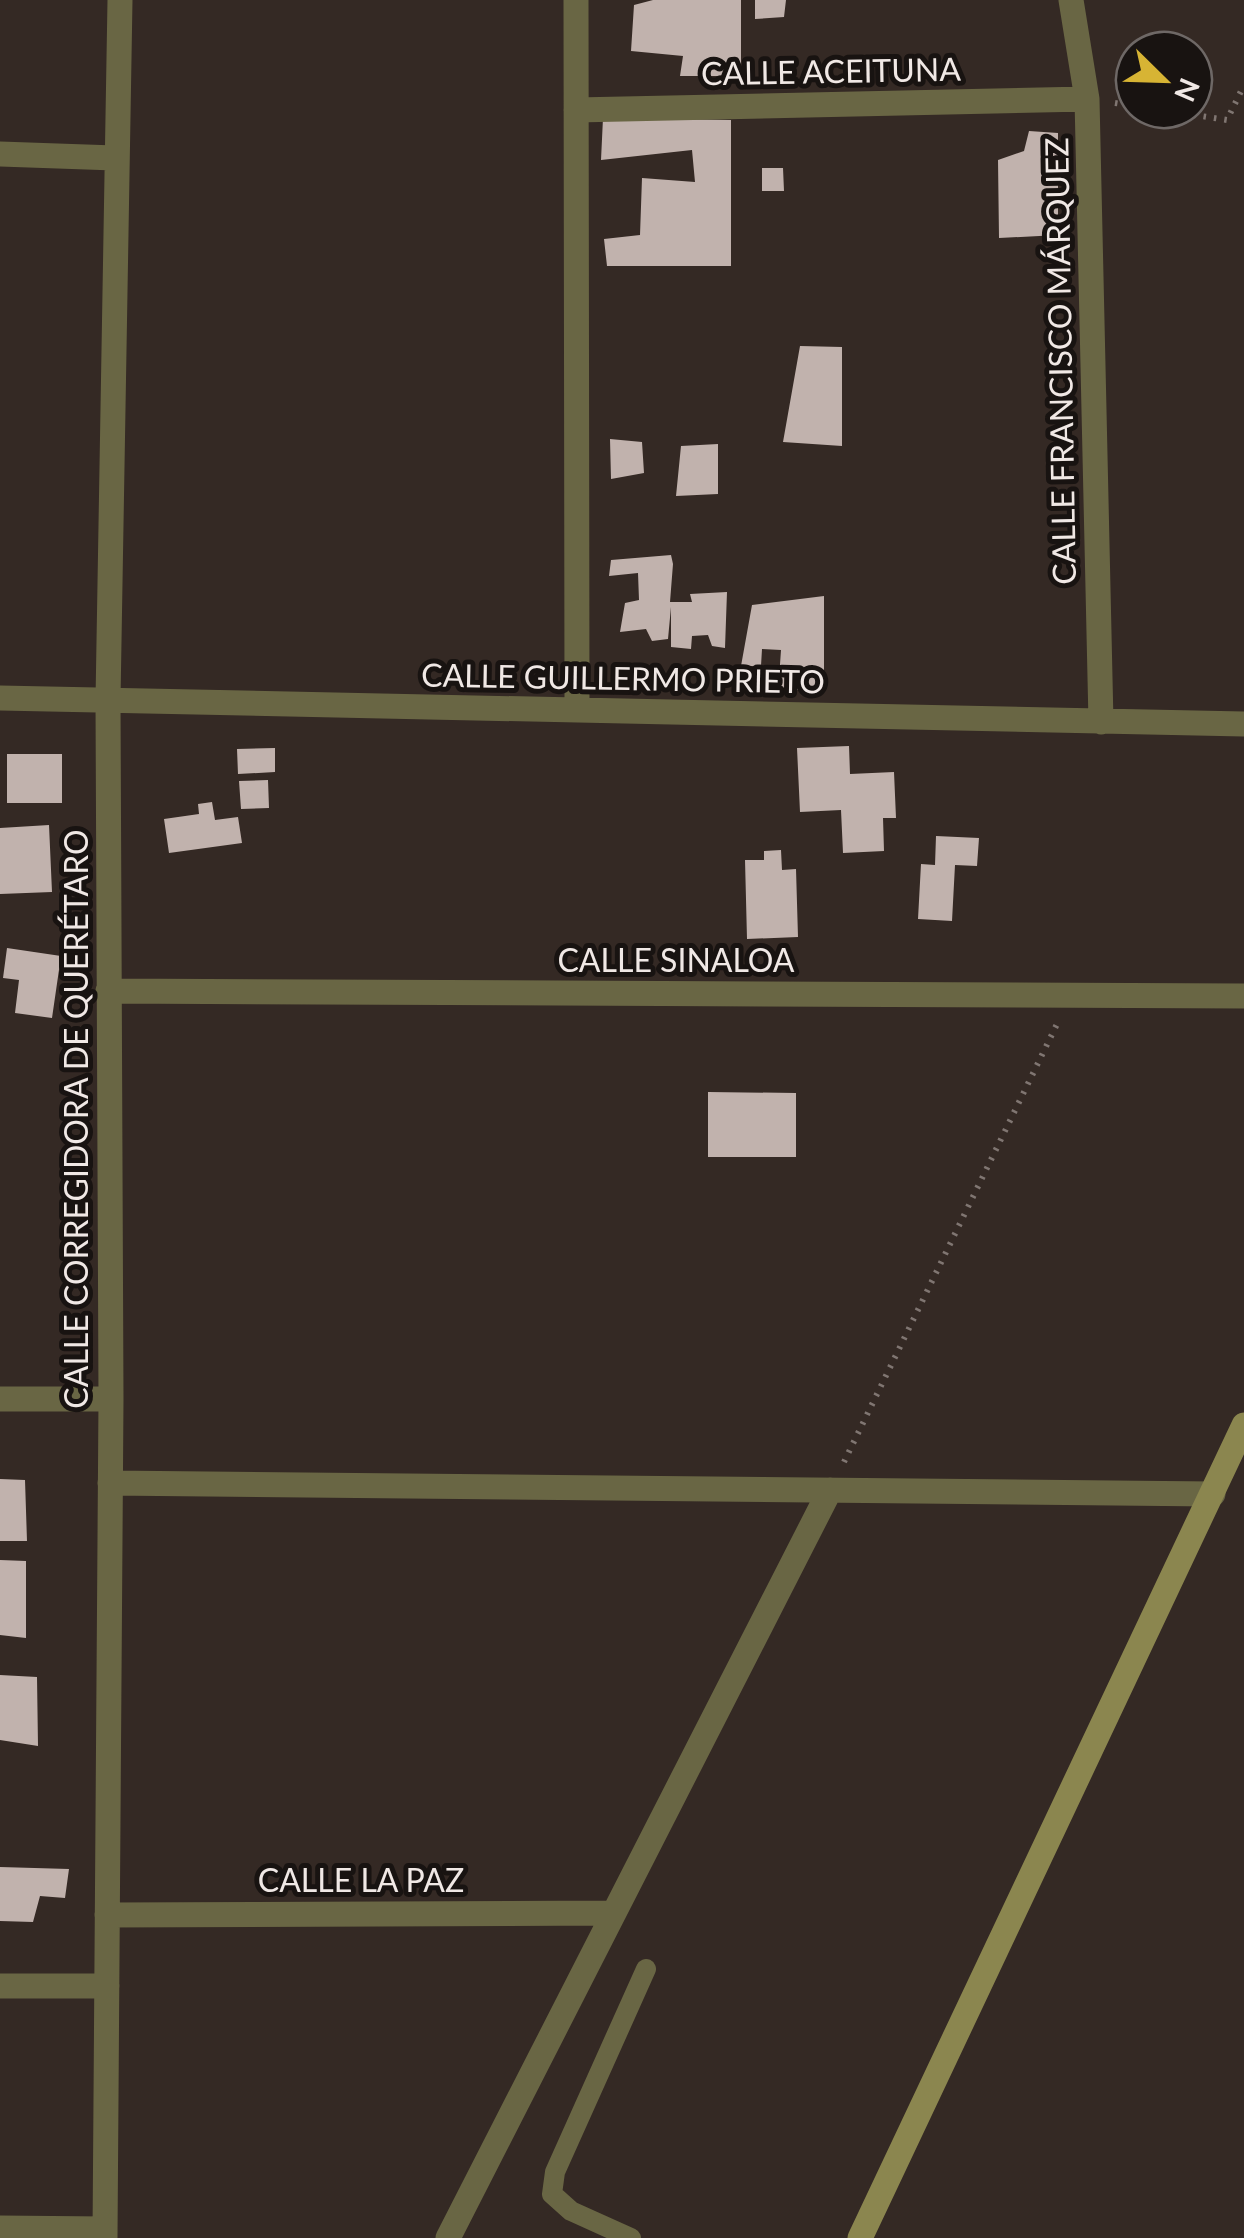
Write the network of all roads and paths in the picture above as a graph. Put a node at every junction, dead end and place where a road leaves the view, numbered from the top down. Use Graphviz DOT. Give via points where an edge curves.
graph roads {
  1 [pos="120,0"];
  2 [pos="576,0"];
  3 [pos="1071,0"];
  4 [pos="1244,85"];
  5 [pos="1087,98"];
  6 [pos="576,110"];
  7 [pos="1214,118"];
  8 [pos="0,154"];
  9 [pos="115,158"];
  10 [pos="0,698"];
  11 [pos="108,700"];
  12 [pos="576,710"];
  13 [pos="1101,722"];
  14 [pos="1244,724"];
  15 [pos="108,991"];
  16 [pos="1070,996"];
  17 [pos="1244,996"];
  18 [pos="0,1399"];
  19 [pos="110,1399"];
  20 [pos="1244,1425"];
  21 [pos="110,1483"];
  22 [pos="830,1490"];
  23 [pos="1213,1494"];
  24 [pos="614,1913"];
  25 [pos="108,1915"];
  26 [pos="646,1969"];
  27 [pos="0,1986"];
  28 [pos="107,1986"];
  29 [pos="0,2228"];
  30 [pos="105,2234"];
  31 [pos="448,2238"];
  32 [pos="631,2238"];
  33 [pos="860,2238"];
  1 -- 9 [label="street, CALLE CORREGIDORA DE QUERÉTARO"];
  2 -- 6 [label="street"];
  3 -- 5 [label="street, CALLE FRANCISCO MÁRQUEZ"];
  4 -- 7 [label="path" via="1227,120"];
  5 -- 6 [label="street, CALLE ACEITUNA"];
  5 -- 13 [label="street, CALLE FRANCISCO MÁRQUEZ"];
  6 -- 12 [label="street"];
  8 -- 9 [label="street"];
  9 -- 11 [label="street, CALLE CORREGIDORA DE QUERÉTARO"];
  10 -- 11 [label="street, CALLE GUILLERMO PRIETO"];
  11 -- 12 [label="street, CALLE GUILLERMO PRIETO"];
  11 -- 15 [label="street, CALLE CORREGIDORA DE QUERÉTARO"];
  12 -- 13 [label="street, CALLE GUILLERMO PRIETO"];
  13 -- 14 [label="street, CALLE GUILLERMO PRIETO"];
  15 -- 16 [label="street, CALLE SINALOA"];
  15 -- 19 [label="street, CALLE CORREGIDORA DE QUERÉTARO"];
  16 -- 17 [label="street, CALLE SINALOA"];
  16 -- 22 [label="path"];
  18 -- 19 [label="street"];
  19 -- 21 [label="street, CALLE CORREGIDORA DE QUERÉTARO"];
  20 -- 23 [label="main road"];
  21 -- 22 [label="street"];
  21 -- 25 [label="street, CALLE CORREGIDORA DE QUERÉTARO"];
  22 -- 23 [label="street"];
  22 -- 24 [label="street"];
  23 -- 33 [label="main road"];
  24 -- 25 [label="street, CALLE LA PAZ"];
  24 -- 31 [label="street"];
  25 -- 28 [label="street, CALLE CORREGIDORA DE QUERÉTARO"];
  26 -- 32 [label="lane" via="555,2172 552,2194 571,2211"];
  27 -- 28 [label="street"];
  28 -- 30 [label="street, CALLE CORREGIDORA DE QUERÉTARO"];
  29 -- 30 [label="street"];
}
